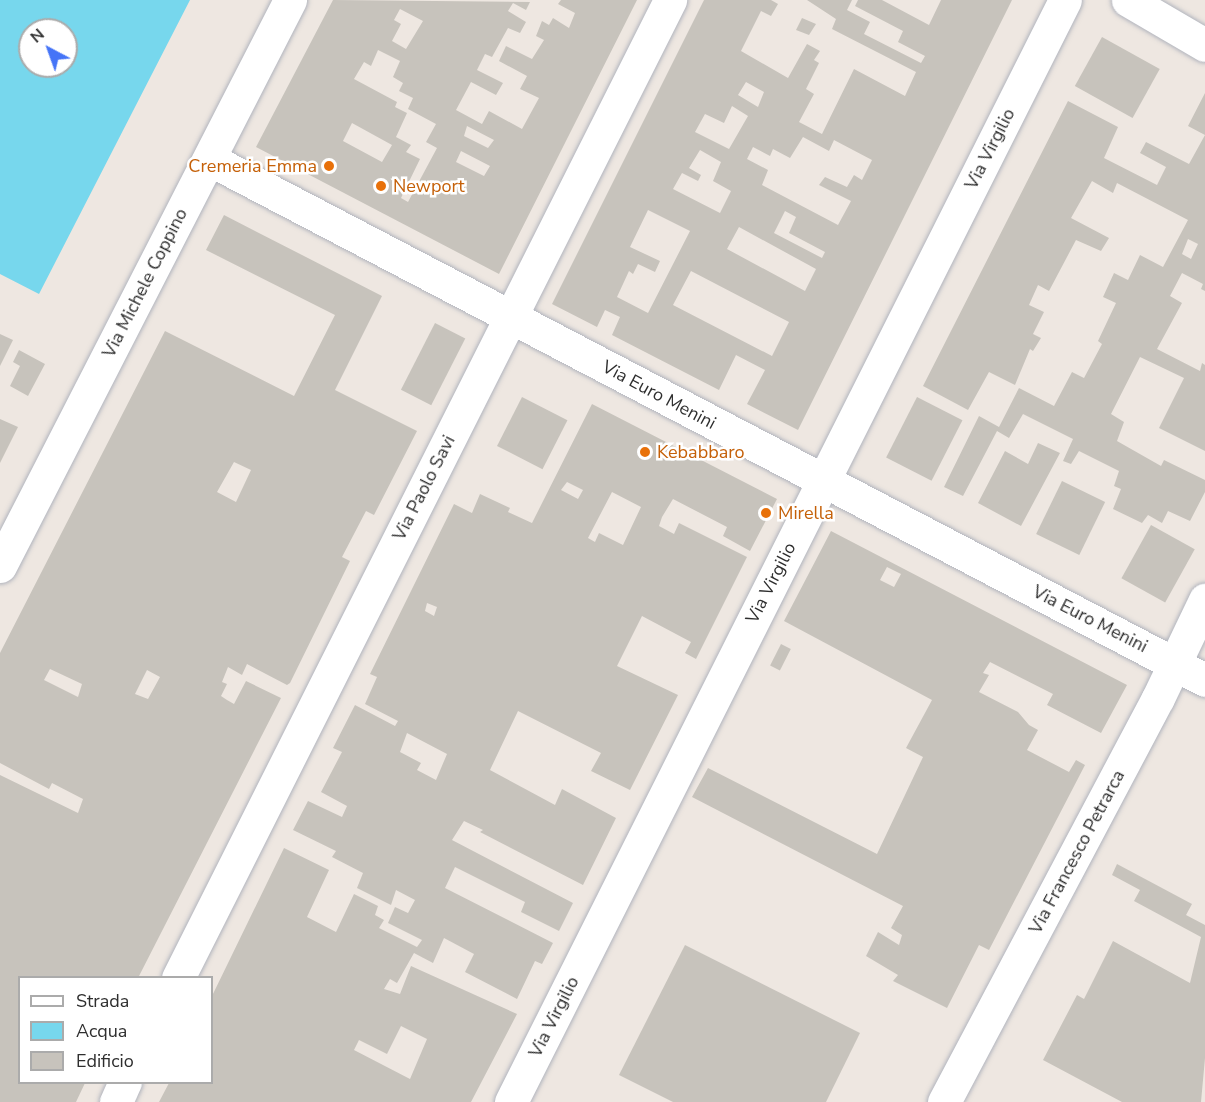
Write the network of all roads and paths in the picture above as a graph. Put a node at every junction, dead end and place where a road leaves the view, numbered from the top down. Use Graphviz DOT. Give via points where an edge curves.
graph roads {
  1 [pos="290,0"];
  2 [pos="670,0"];
  3 [pos="1065,0"];
  4 [pos="1128,0"];
  5 [pos="1205,45"];
  6 [pos="209,159"];
  7 [pos="510,316"];
  8 [pos="822,480"];
  9 [pos="0,566"];
  10 [pos="1205,600"];
  11 [pos="1173,663"];
  12 [pos="1205,681"];
  13 [pos="179,976"];
  14 [pos="125,1084"];
  15 [pos="116,1102"];
  16 [pos="511,1102"];
  17 [pos="944,1102"];
  1 -- 6 [label="street, Via Michele Coppino"];
  2 -- 7 [label="street, Via Paolo Savi"];
  3 -- 8 [label="street, Via Virgilio"];
  4 -- 5 [label="street"];
  6 -- 7 [label="street, Via Euro Menini"];
  6 -- 9 [label="street, Via Michele Coppino"];
  7 -- 8 [label="street, Via Euro Menini"];
  7 -- 13 [label="street, Via Paolo Savi"];
  8 -- 11 [label="street, Via Euro Menini"];
  8 -- 16 [label="street, Via Virgilio"];
  10 -- 11 [label="street, Via Francesco Petrarca"];
  11 -- 12 [label="street, Via Euro Menini"];
  11 -- 17 [label="street, Via Francesco Petrarca"];
  14 -- 15 [label="street"];
}
